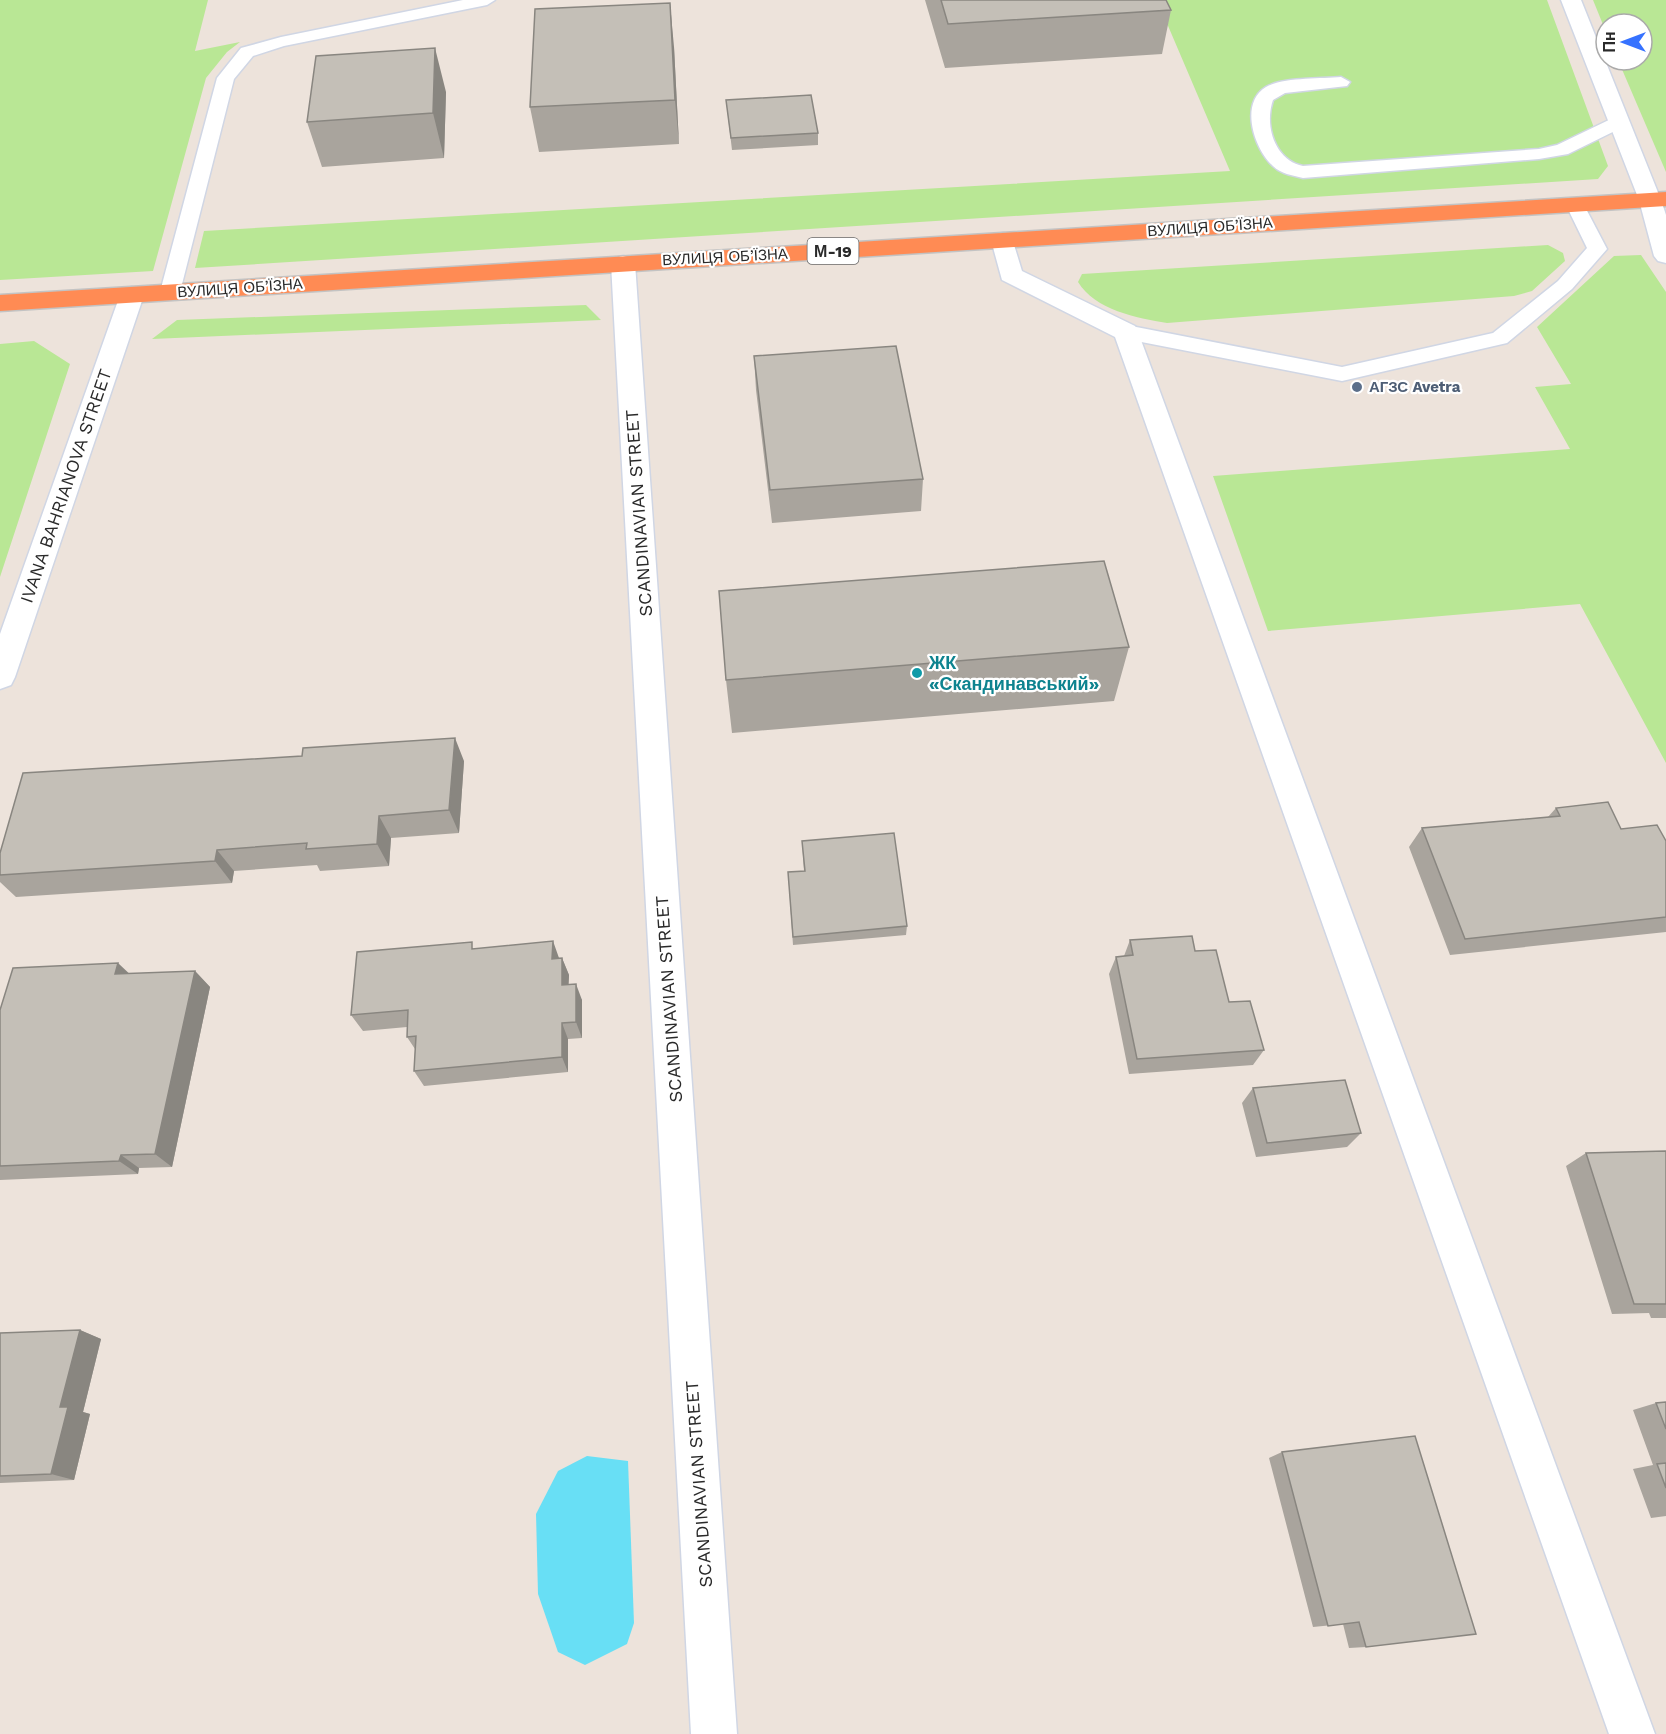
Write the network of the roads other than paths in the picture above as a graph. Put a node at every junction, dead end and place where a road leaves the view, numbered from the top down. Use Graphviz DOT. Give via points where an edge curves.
graph roads {
  1 [pos="487,0"];
  2 [pos="1571,0"];
  3 [pos="1341,82"];
  4 [pos="1619,122"];
  5 [pos="1658,200"];
  6 [pos="1575,205"];
  7 [pos="1004,240"];
  8 [pos="1666,256"];
  9 [pos="623,263"];
  10 [pos="170,292"];
  11 [pos="132,295"];
  12 [pos="0,303"];
  13 [pos="1126,332"];
  14 [pos="0,676"];
  15 [pos="714,1734"];
  16 [pos="1632,1734"];
  1 -- 10 [label="lane" via="247,52 226,78"];
  2 -- 4 [label="street"];
  3 -- 4 [label="lane" via="1273,91 1261,103 1259,119 1271,153 1284,167 1303,172 1539,154 1562,150"];
  4 -- 5 [label="street"];
  5 -- 6 [label="highway, ВУЛИЦЯ ОБ’ЇЗНА / М-19"];
  5 -- 8 [label="street"];
  6 -- 7 [label="highway, ВУЛИЦЯ ОБ’ЇЗНА / М-19"];
  6 -- 13 [label="lane" via="1597,249 1565,285 1500,338 1342,374"];
  7 -- 9 [label="highway, ВУЛИЦЯ ОБ’ЇЗНА / М-19"];
  7 -- 13 [label="street" via="1011,275"];
  9 -- 10 [label="highway, ВУЛИЦЯ ОБ’ЇЗНА / М-19"];
  9 -- 15 [label="street, SCANDINAVIAN STREET"];
  10 -- 11 [label="highway, ВУЛИЦЯ ОБ’ЇЗНА / М-19"];
  11 -- 12 [label="highway, ВУЛИЦЯ ОБ’ЇЗНА / М-19"];
  11 -- 14 [label="street, IVANA BAHRIANOVA STREET"];
  13 -- 16 [label="street"];
}
